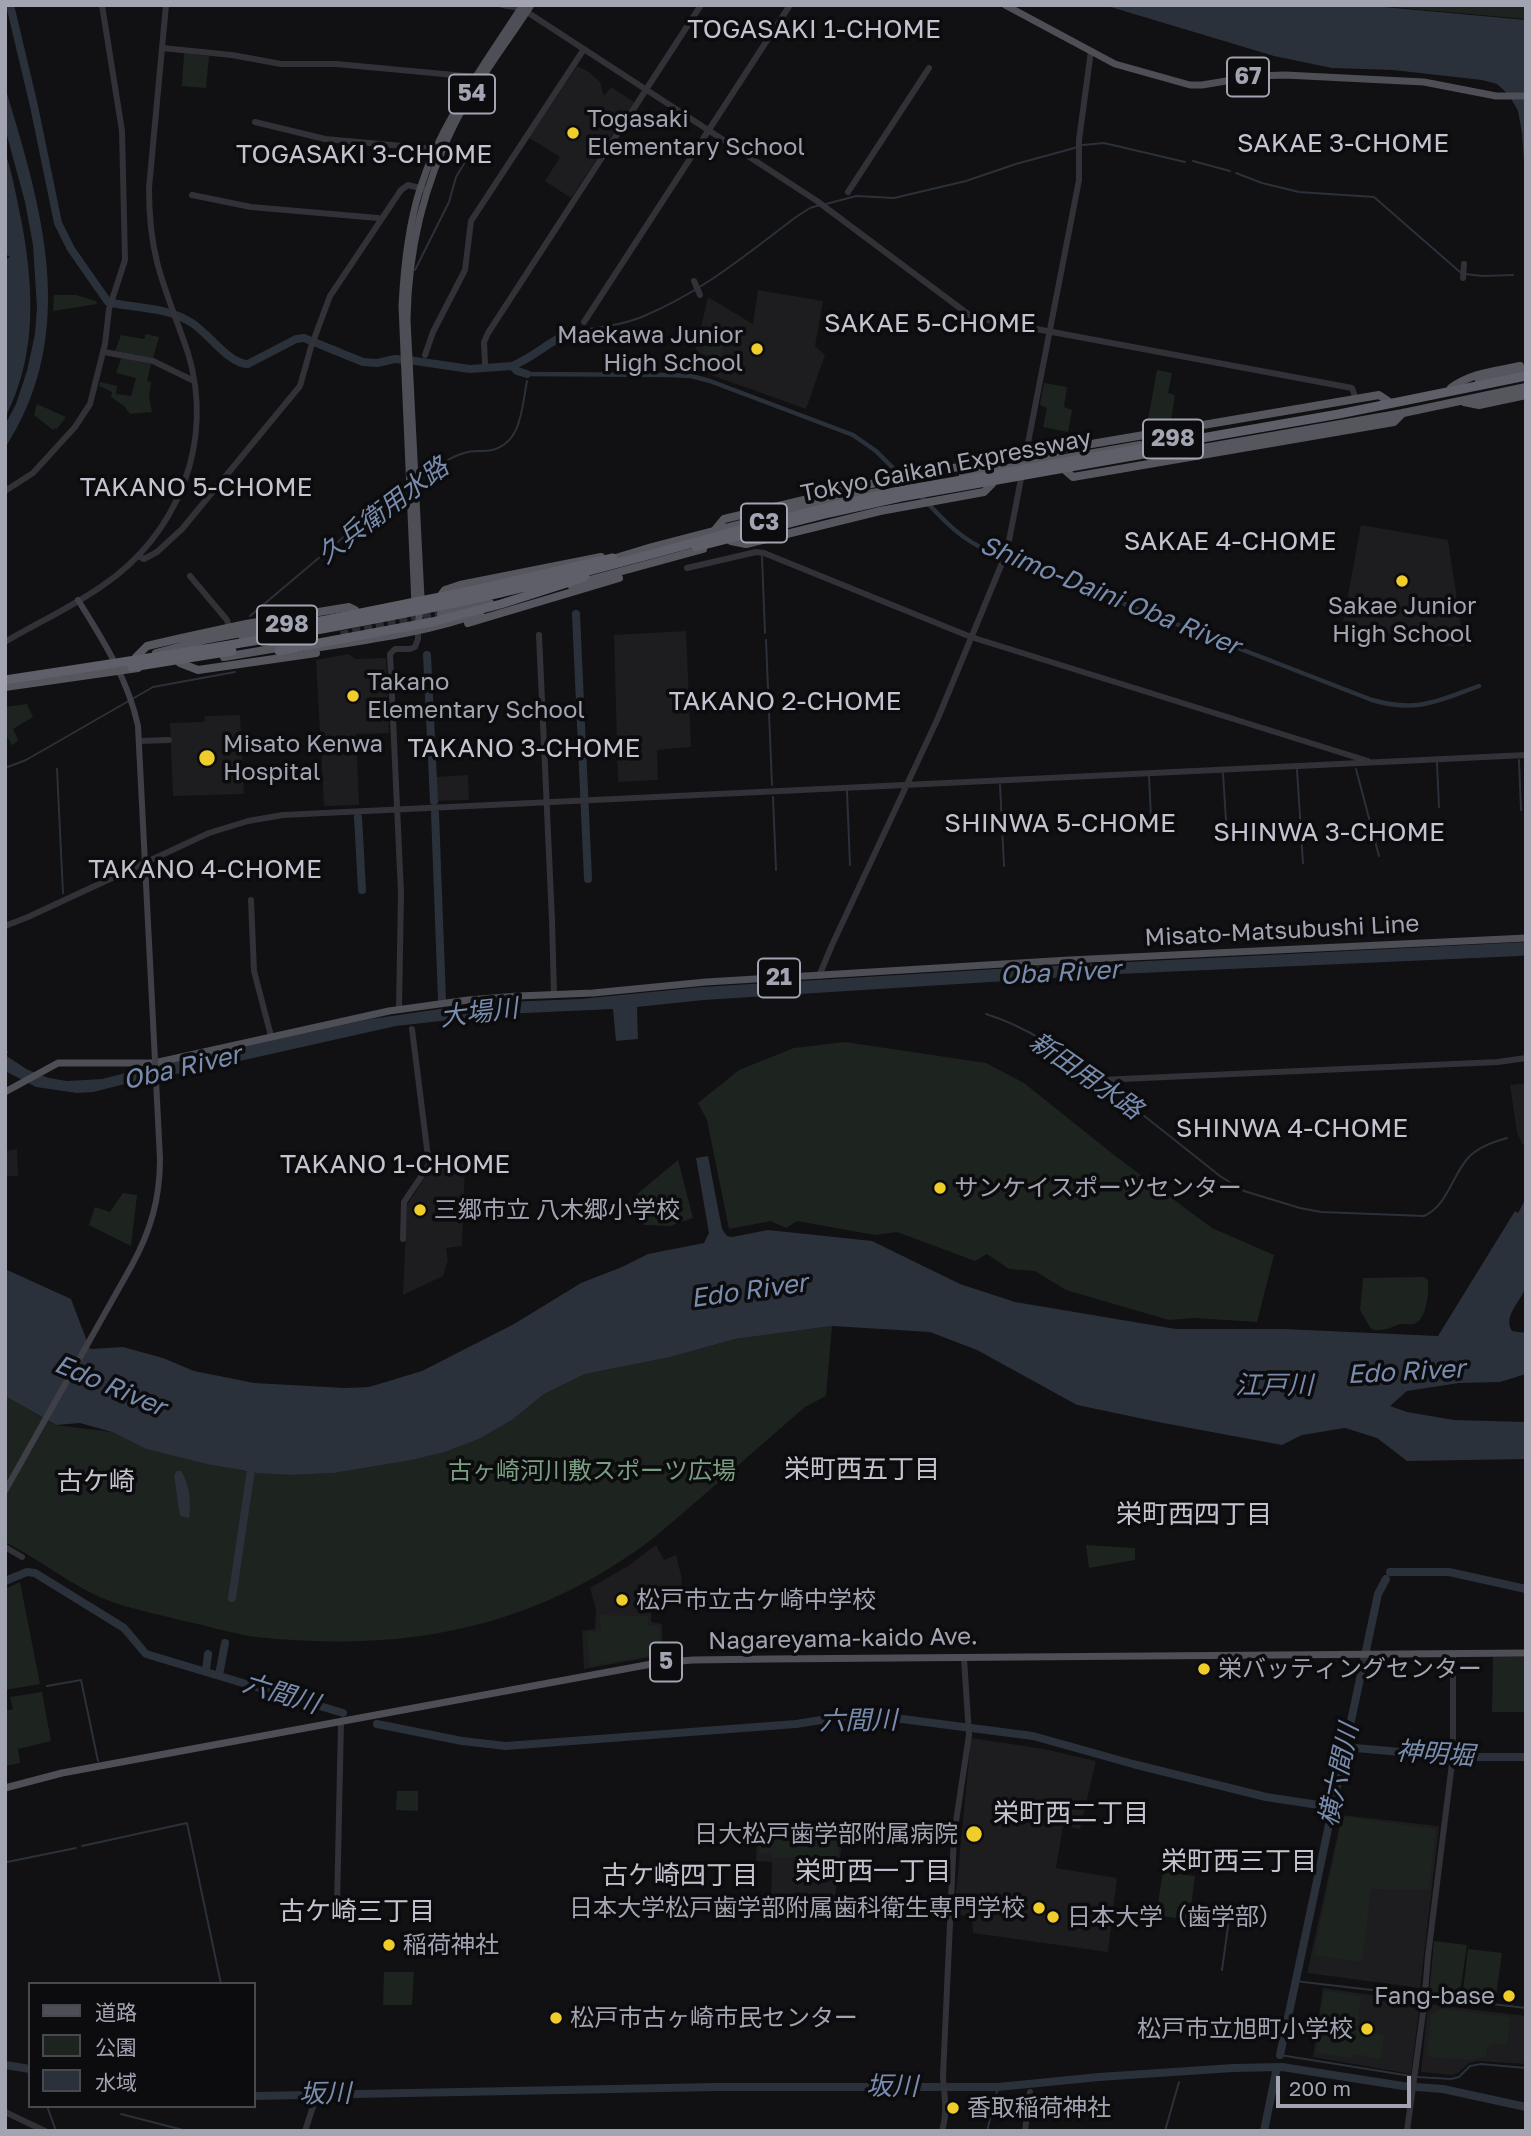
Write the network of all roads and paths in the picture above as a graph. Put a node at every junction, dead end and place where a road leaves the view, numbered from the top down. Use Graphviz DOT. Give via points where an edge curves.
graph roads {
  1 [pos="102,5"];
  2 [pos="166,5"];
  3 [pos="502,5"];
  4 [pos="701,5"];
  5 [pos="790,5"];
  6 [pos="1005,5"];
  7 [pos="525,8"];
  8 [pos="162,48"];
  9 [pos="584,49"];
  10 [pos="1091,51"];
  11 [pos="929,68"];
  12 [pos="476,78"];
  13 [pos="647,90"];
  14 [pos="1526,96"];
  15 [pos="255,122"];
  16 [pos="709,131"];
  17 [pos="436,149"];
  18 [pos="424,189"];
  19 [pos="848,192"];
  20 [pos="192,195"];
  21 [pos="381,220"];
  22 [pos="1464,264"];
  23 [pos="1462,278"];
  24 [pos="695,282"];
  25 [pos="700,293"];
  26 [pos="584,322"];
  27 [pos="1049,332"];
  28 [pos="104,352"];
  29 [pos="425,355"];
  30 [pos="485,363"];
  31 [pos="1526,368"];
  32 [pos="1526,376"];
  33 [pos="194,381"];
  34 [pos="1526,384"];
  35 [pos="1526,395"];
  36 [pos="1356,399"];
  37 [pos="1388,401"];
  38 [pos="1461,401"];
  39 [pos="1048,460"];
  40 [pos="1024,463"];
  41 [pos="985,471"];
  42 [pos="1021,478"];
  43 [pos="992,484"];
  44 [pos="5,491"];
  45 [pos="902,504"];
  46 [pos="713,534"];
  47 [pos="652,547"];
  48 [pos="138,556"];
  49 [pos="657,562"];
  50 [pos="687,568"];
  51 [pos="190,576"];
  52 [pos="584,576"];
  53 [pos="441,598"];
  54 [pos="418,599"];
  55 [pos="507,599"];
  56 [pos="78,600"];
  57 [pos="355,610"];
  58 [pos="441,614"];
  59 [pos="458,621"];
  60 [pos="297,623"];
  61 [pos="229,627"];
  62 [pos="308,627"];
  63 [pos="418,630"];
  64 [pos="539,635"];
  65 [pos="971,637"];
  66 [pos="373,639"];
  67 [pos="5,642"];
  68 [pos="312,643"];
  69 [pos="279,651"];
  70 [pos="153,654"];
  71 [pos="136,657"];
  72 [pos="222,657"];
  73 [pos="114,661"];
  74 [pos="180,663"];
  75 [pos="119,671"];
  76 [pos="5,679"];
  77 [pos="5,686"];
  78 [pos="169,740"];
  79 [pos="139,741"];
  80 [pos="1526,755"];
  81 [pos="1373,762"];
  82 [pos="907,785"];
  83 [pos="547,802"];
  84 [pos="397,809"];
  85 [pos="146,862"];
  86 [pos="251,900"];
  87 [pos="5,926"];
  88 [pos="1526,938"];
  89 [pos="820,976"];
  90 [pos="554,994"];
  91 [pos="399,1009"];
  92 [pos="412,1029"];
  93 [pos="271,1036"];
  94 [pos="1526,1058"];
  95 [pos="1094,1084"];
  96 [pos="5,1092"];
  97 [pos="403,1239"];
  98 [pos="5,1491"];
  99 [pos="5,1547"];
  100 [pos="22,1557"];
  101 [pos="1526,1653"];
  102 [pos="1453,1654"];
  103 [pos="967,1658"];
  104 [pos="341,1722"];
  105 [pos="5,1788"];
  106 [pos="337,1906"];
  107 [pos="318,2089"];
  108 [pos="1030,2092"];
  109 [pos="5,2112"];
  110 [pos="45,2131"];
  111 [pos="305,2131"];
  112 [pos="942,2131"];
  113 [pos="1024,2131"];
  114 [pos="1407,2131"];
  1 -- 28 [label="street" via="121,117 125,254 110,307"];
  2 -- 8 [label="street"];
  3 -- 7 [label="street"];
  4 -- 13 [label="street"];
  5 -- 16 [label="street"];
  6 -- 10 [label="main road, 67"];
  7 -- 9 [label="street"];
  7 -- 12 [label="main road, 54"];
  7 -- 18 [label="main road, 54" via="464,107"];
  8 -- 12 [label="street" via="281,64 336,64"];
  8 -- 33 [label="street" via="149,214 156,260"];
  9 -- 13 [label="street"];
  9 -- 29 [label="street" via="471,221 465,270"];
  10 -- 14 [label="main road, 67" via="1123,67 1190,85 1285,75 1424,82 1507,97"];
  10 -- 27 [label="street" via="1079,140 1079,180"];
  11 -- 19 [label="street"];
  12 -- 17 [label="main road, 54"];
  13 -- 16 [label="street"];
  13 -- 30 [label="street" via="488,333"];
  15 -- 17 [label="street" via="325,139"];
  16 -- 26 [label="street"];
  16 -- 27 [label="street" via="823,206 972,317"];
  17 -- 18 [label="main road, 54"];
  18 -- 21 [label="street" via="404,187"];
  18 -- 54 [label="main road, 54" via="411,224 402,306"];
  20 -- 21 [label="street" via="251,207"];
  21 -- 48 [label="street" via="330,296 300,386 190,521 157,552 144,559"];
  22 -- 23 [label="street"];
  24 -- 25 [label="street"];
  27 -- 36 [label="street" via="1352,388"];
  27 -- 40 [label="street"];
  28 -- 33 [label="street" via="153,361"];
  28 -- 44 [label="street" via="94,393 79,423 33,473"];
  31 -- 37 [label="highway, 298" via="1471,377 1451,388"];
  32 -- 46 [label="highway, Tokyo Gaikan Expressway / C3, bridge" via="1339,414 899,491"];
  33 -- 48 [label="street" via="196,436 183,488 163,526"];
  34 -- 38 [label="highway, 298"];
  34 -- 52 [label="highway, Tokyo Gaikan Expressway / C3, bridge" via="901,497"];
  35 -- 38 [label="highway, 298" via="1479,405"];
  36 -- 37 [label="highway, 298" via="1380,395"];
  36 -- 39 [label="highway, 298" via="1062,449"];
  37 -- 39 [label="highway, 298"];
  38 -- 42 [label="highway, 298" via="1403,413 1394,422 1252,448 1073,477 1066,471"];
  39 -- 40 [label="highway, 298"];
  40 -- 41 [label="highway, 298"];
  40 -- 42 [label="street"];
  41 -- 46 [label="highway, 298, bridge" via="825,502"];
  41 -- 46 [label="highway" via="972,465 883,481 725,519"];
  42 -- 43 [label="highway, 298"];
  42 -- 65 [label="street" via="1004,562"];
  43 -- 45 [label="highway, 298, bridge"];
  43 -- 45 [label="highway" via="984,492"];
  45 -- 49 [label="highway, 298" via="825,516"];
  46 -- 47 [label="highway, 298"];
  46 -- 60 [label="highway, bridge" via="475,590"];
  46 -- 76 [label="highway, Tokyo Gaikan Expressway / C3, bridge" via="487,596 271,638"];
  47 -- 53 [label="highway, 298" via="577,571 504,588 474,586"];
  47 -- 53 [label="highway, 298" via="460,585 445,590"];
  48 -- 56 [label="street"];
  49 -- 55 [label="highway, 298"];
  49 -- 59 [label="highway" via="651,568 463,624"];
  50 -- 65 [label="street" via="764,553"];
  51 -- 61 [label="street"];
  52 -- 68 [label="highway, bridge" via="477,611"];
  52 -- 77 [label="highway, Tokyo Gaikan Expressway / C3, bridge" via="312,636"];
  53 -- 54 [label="highway, 298"];
  54 -- 57 [label="highway, 298"];
  54 -- 63 [label="main road, 54"];
  55 -- 58 [label="highway, 298"];
  55 -- 59 [label="highway, 298"];
  56 -- 67 [label="street"];
  56 -- 73 [label="main road"];
  57 -- 60 [label="highway, 298"];
  57 -- 61 [label="highway" via="349,607"];
  59 -- 63 [label="highway, 298"];
  60 -- 70 [label="highway, 298"];
  61 -- 71 [label="highway" via="147,646"];
  62 -- 70 [label="highway, 298"];
  63 -- 66 [label="highway, 298"];
  63 -- 84 [label="street" via="415,647 390,654"];
  64 -- 83 [label="street"];
  65 -- 81 [label="street"];
  65 -- 82 [label="street"];
  66 -- 69 [label="highway, 298"];
  66 -- 74 [label="highway, 298" via="348,648 198,670"];
  68 -- 69 [label="highway"];
  68 -- 72 [label="highway, 298"];
  69 -- 72 [label="highway, 298"];
  70 -- 71 [label="highway, 298"];
  71 -- 73 [label="highway, 298"];
  72 -- 74 [label="highway, 298"];
  73 -- 75 [label="main road"];
  73 -- 76 [label="highway, 298"];
  74 -- 75 [label="highway, 298"];
  75 -- 77 [label="highway, 298"];
  75 -- 79 [label="main road" via="131,699"];
  78 -- 79 [label="street"];
  79 -- 85 [label="main road"];
  80 -- 81 [label="street"];
  81 -- 82 [label="street"];
  82 -- 83 [label="street"];
  82 -- 89 [label="street"];
  83 -- 84 [label="street"];
  83 -- 90 [label="street"];
  84 -- 85 [label="street" via="248,821"];
  84 -- 91 [label="street"];
  85 -- 87 [label="street"];
  85 -- 98 [label="main road, bridge" via="159,1192 148,1234"];
  86 -- 93 [label="street" via="254,971"];
  88 -- 89 [label="main road, Misato-Matsubushi Line / 21"];
  89 -- 90 [label="main road, Misato-Matsubushi Line / 21"];
  90 -- 91 [label="main road, Misato-Matsubushi Line / 21"];
  91 -- 93 [label="main road, Misato-Matsubushi Line / 21"];
  92 -- 97 [label="street" via="429,1165 404,1202"];
  93 -- 96 [label="main road, Misato-Matsubushi Line / 21" via="153,1063 53,1065"];
  94 -- 95 [label="street" via="1100,1080"];
  99 -- 100 [label="street"];
  101 -- 102 [label="main road, Nagareyama-kaido Ave. / 5"];
  102 -- 103 [label="main road, Nagareyama-kaido Ave. / 5"];
  102 -- 114 [label="street" via="1452,1758"];
  103 -- 104 [label="main road, Nagareyama-kaido Ave. / 5" via="665,1662"];
  103 -- 112 [label="street" via="970,1734 954,1835"];
  104 -- 105 [label="main road, Nagareyama-kaido Ave. / 5" via="62,1773"];
  104 -- 106 [label="street"];
  107 -- 111 [label="street"];
  108 -- 113 [label="street"];
  109 -- 110 [label="street"];
}
